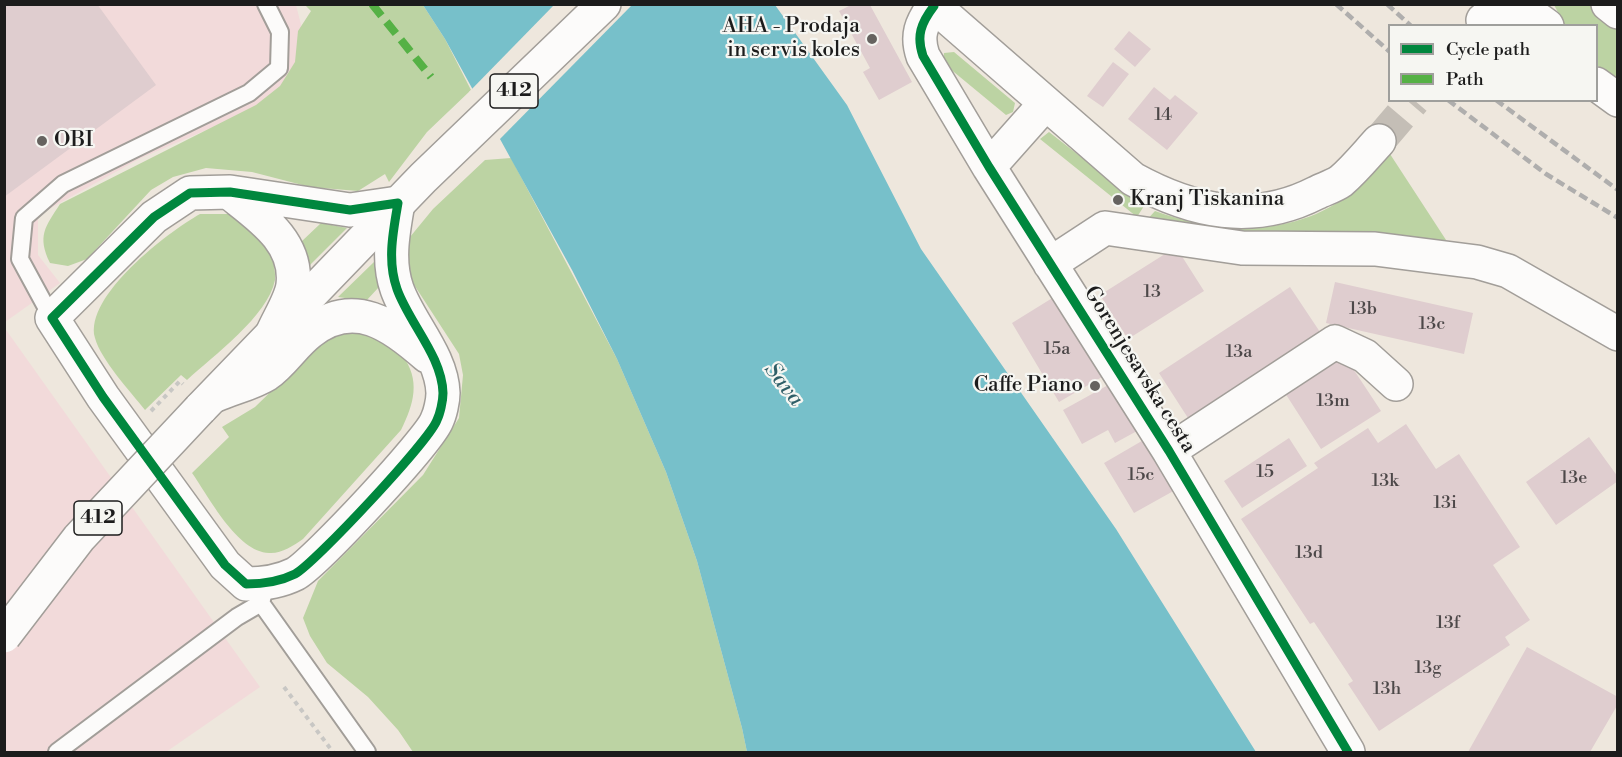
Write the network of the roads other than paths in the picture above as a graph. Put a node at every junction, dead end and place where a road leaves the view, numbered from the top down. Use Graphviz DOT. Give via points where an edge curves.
graph roads {
  1 [pos="266,4"];
  2 [pos="604,4"];
  3 [pos="1608,4"];
  4 [pos="933,5"];
  5 [pos="1617,12"];
  6 [pos="1483,20"];
  7 [pos="1544,24"];
  8 [pos="1598,86"];
  9 [pos="1617,100"];
  10 [pos="1045,104"];
  11 [pos="1379,141"];
  12 [pos="989,167"];
  13 [pos="230,192"];
  14 [pos="398,203"];
  15 [pos="1050,264"];
  16 [pos="52,318"];
  17 [pos="1617,334"];
  18 [pos="271,338"];
  19 [pos="435,363"];
  20 [pos="1396,384"];
  21 [pos="201,398"];
  22 [pos="1169,451"];
  23 [pos="264,593"];
  24 [pos="4,636"];
  25 [pos="57,753"];
  26 [pos="367,753"];
  27 [pos="1347,753"];
  1 -- 16 [label="lane" via="280,32 279,68 249,93 63,184 24,218 20,259"];
  2 -- 14 [label="street, 412"];
  3 -- 5 [label="street"];
  4 -- 10 [label="street, Gorenjesavska cesta"];
  4 -- 12 [label="street, Gorenjesavska cesta" via="923,20 919,43 923,56"];
  6 -- 7 [label="street" via="1509,7 1530,13"];
  8 -- 9 [label="street"];
  10 -- 11 [label="street, Gorenjesavska cesta" via="1133,179 1158,193 1206,210 1261,212 1302,201 1340,182"];
  10 -- 12 [label="street"];
  12 -- 15 [label="street, Gorenjesavska cesta"];
  13 -- 14 [label="street" via="350,210"];
  13 -- 16 [label="street" via="190,194 154,217"];
  13 -- 18 [label="street" via="285,242 291,263 293,285"];
  14 -- 18 [label="street, 412"];
  14 -- 19 [label="street" via="390,248 396,288"];
  15 -- 17 [label="street" via="1105,228 1242,248 1376,249 1477,262 1508,271"];
  15 -- 22 [label="street, Gorenjesavska cesta"];
  16 -- 23 [label="street" via="103,397 225,565 246,584"];
  18 -- 21 [label="street, 412"];
  19 -- 21 [label="street" via="401,334 366,316 336,317 310,331 267,374"];
  19 -- 23 [label="street" via="443,393 437,421 315,557"];
  20 -- 22 [label="street, Gorenjesavska cesta" via="1365,356 1335,342"];
  21 -- 24 [label="street, 412, bridge" via="79,538"];
  22 -- 27 [label="street, Gorenjesavska cesta"];
  23 -- 25 [label="lane"];
  23 -- 26 [label="lane"];
}
